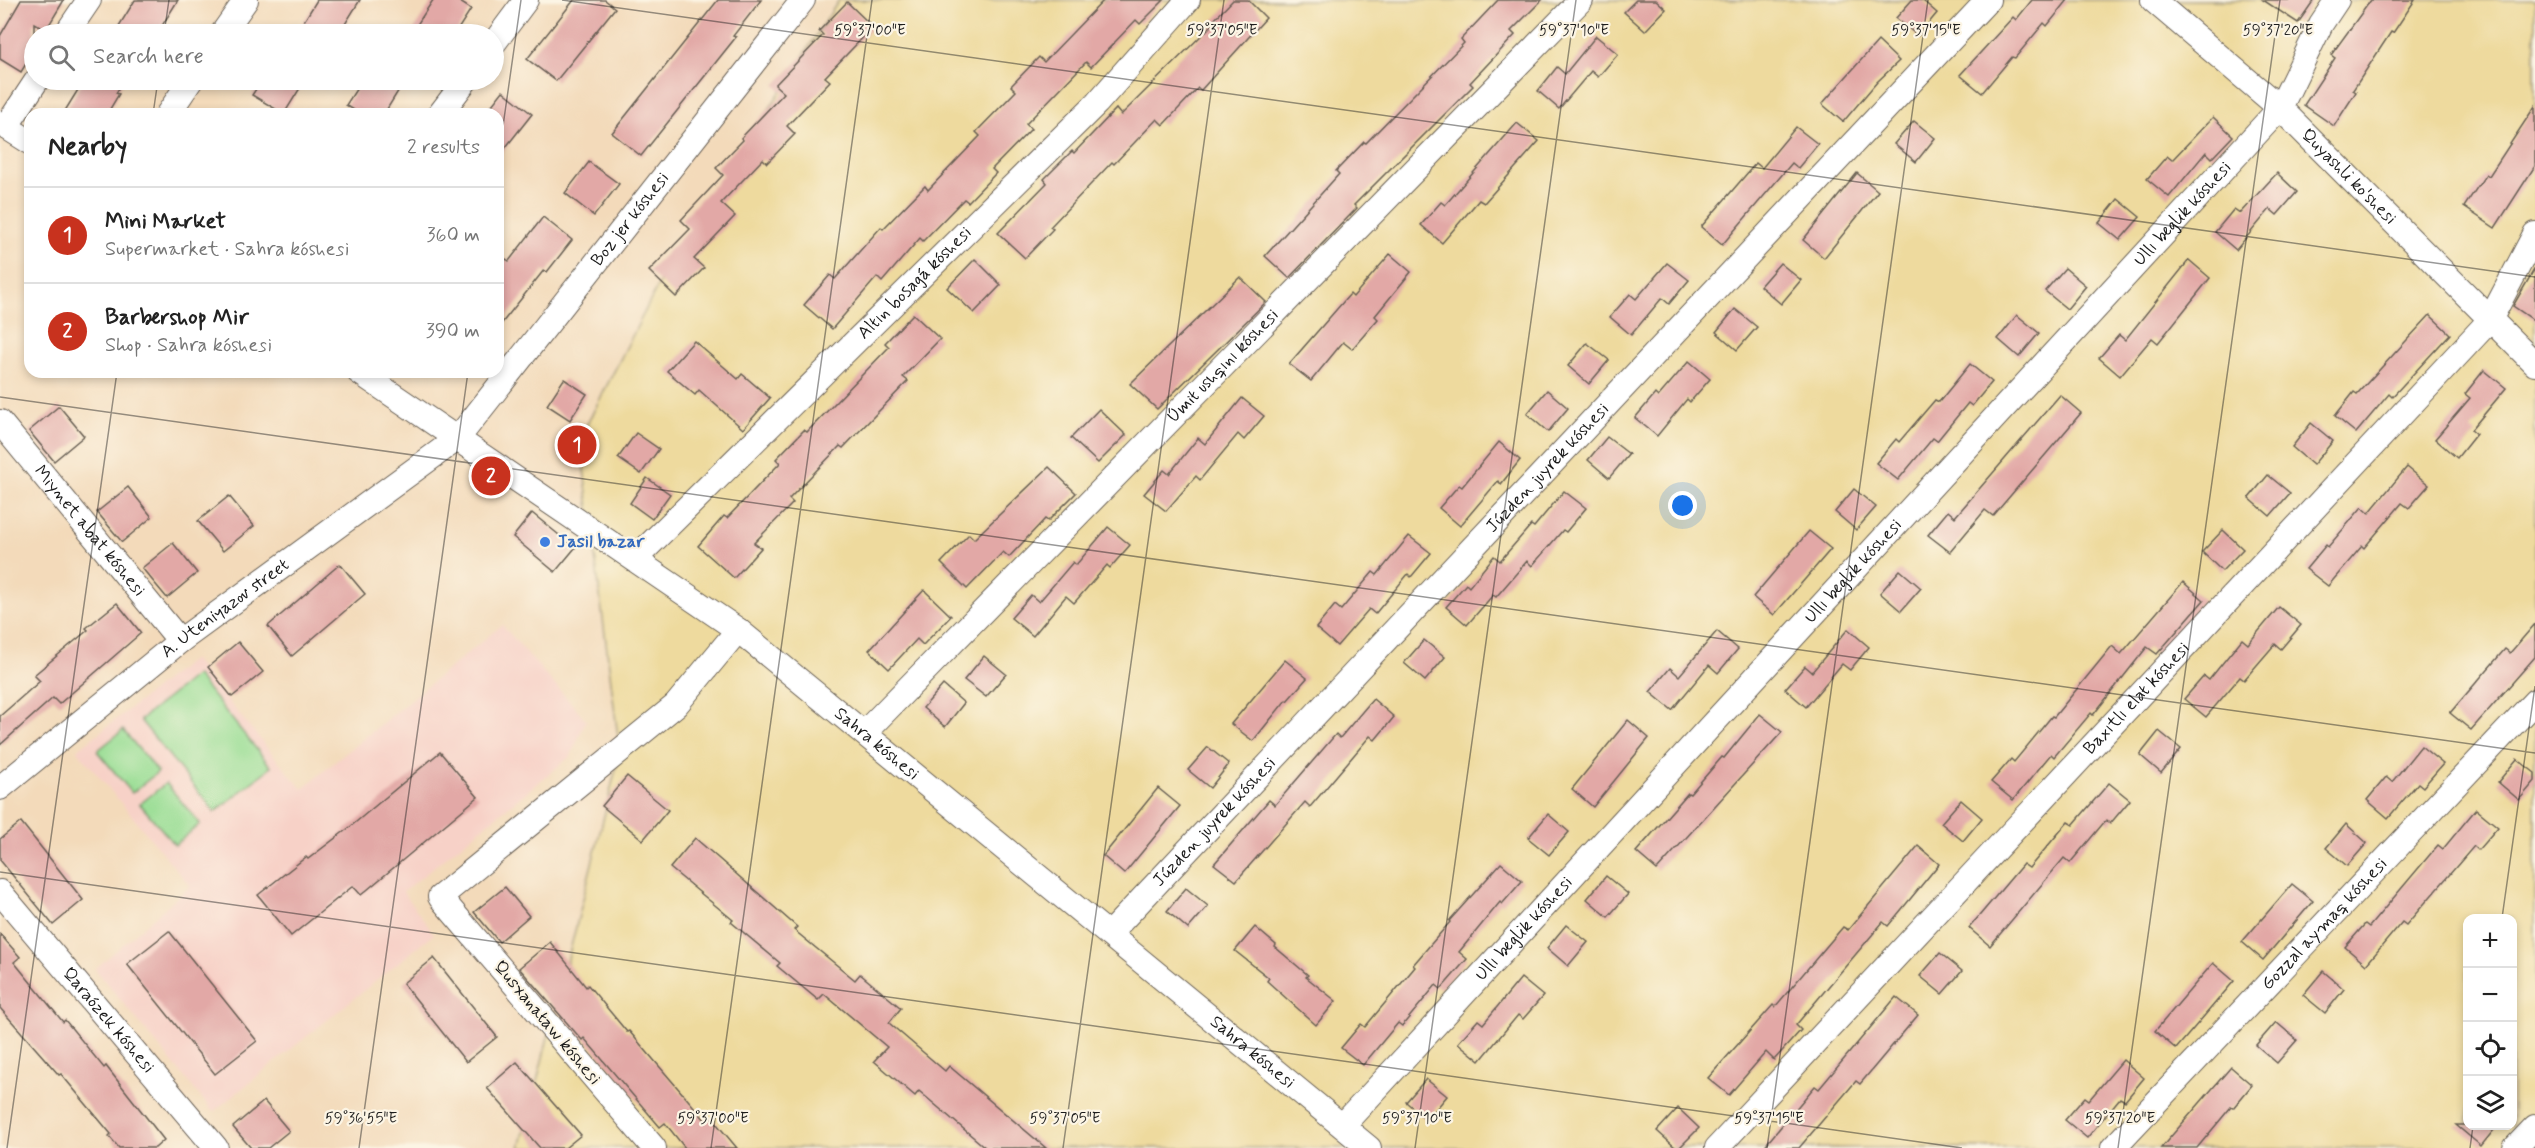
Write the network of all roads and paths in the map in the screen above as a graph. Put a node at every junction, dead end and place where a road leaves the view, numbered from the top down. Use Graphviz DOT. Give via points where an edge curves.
graph roads {
  1 [pos="89,0"];
  2 [pos="246,0"];
  3 [pos="526,0"];
  4 [pos="803,0"];
  5 [pos="1188,0"];
  6 [pos="1581,0"];
  7 [pos="1988,0"];
  8 [pos="2152,0"];
  9 [pos="2337,0"];
  10 [pos="73,24"];
  11 [pos="229,24"];
  12 [pos="504,30"];
  13 [pos="29,90"];
  14 [pos="184,90"];
  15 [pos="458,90"];
  16 [pos="172,108"];
  17 [pos="445,108"];
  18 [pos="2280,108"];
  19 [pos="3,125"];
  20 [pos="24,138"];
  21 [pos="2535,234"];
  22 [pos="2490,320"];
  23 [pos="2535,364"];
  24 [pos="368,378"];
  25 [pos="0,422"];
  26 [pos="458,438"];
  27 [pos="635,559"];
  28 [pos="738,630"];
  29 [pos="180,641"];
  30 [pos="2535,701"];
  31 [pos="864,733"];
  32 [pos="0,788"];
  33 [pos="0,892"];
  34 [pos="1109,934"];
  35 [pos="1342,1125"];
  36 [pos="2535,1127"];
  37 [pos="216,1148"];
  38 [pos="654,1148"];
  39 [pos="1369,1148"];
  40 [pos="1717,1148"];
  41 [pos="2113,1148"];
  42 [pos="2516,1148"];
  1 -- 10 [label="street"];
  2 -- 11 [label="street"];
  3 -- 12 [label="street"];
  4 -- 26 [label="street, Boz jer kóshesi"];
  5 -- 27 [label="street, Altın bosaǵa kóshesi" via="1097,103"];
  6 -- 31 [label="street, Úmit ushqını kóshesi"];
  7 -- 34 [label="street, Júzden juyrek kóshesi"];
  8 -- 18 [label="street, Quyashli ko'shesi"];
  9 -- 18 [label="street, Ullı beglik kóshesi"];
  13 -- 19 [label="street"];
  14 -- 16 [label="street"];
  15 -- 17 [label="street"];
  18 -- 22 [label="street, Quyashli ko'shesi"];
  18 -- 35 [label="street, Ullı beglik kóshesi"];
  19 -- 20 [label="street"];
  21 -- 22 [label="street, Baxıtlı elat kóshesi"];
  22 -- 23 [label="street, Quyashli ko'shesi"];
  22 -- 40 [label="street, Baxıtlı elat kóshesi"];
  24 -- 26 [label="street, Sahra kóshesi"];
  25 -- 29 [label="street, Miynet abat kóshesi"];
  26 -- 27 [label="street, Sahra kóshesi"];
  26 -- 29 [label="street, A. Uteniyazov street"];
  27 -- 28 [label="street, Sahra kóshesi"];
  28 -- 31 [label="street, Sahra kóshesi"];
  28 -- 38 [label="street, Qusxanataw kóshesi" via="676,705 440,897"];
  29 -- 32 [label="street, A. Uteniyazov street"];
  30 -- 41 [label="street, Gozzal aymaq kóshesi"];
  31 -- 34 [label="street, Sahra kóshesi"];
  33 -- 37 [label="street, Qaraózek kóshesi"];
  34 -- 35 [label="street, Sahra kóshesi"];
  35 -- 39 [label="street, Sahra kóshesi"];
  36 -- 42 [label="street"];
}
